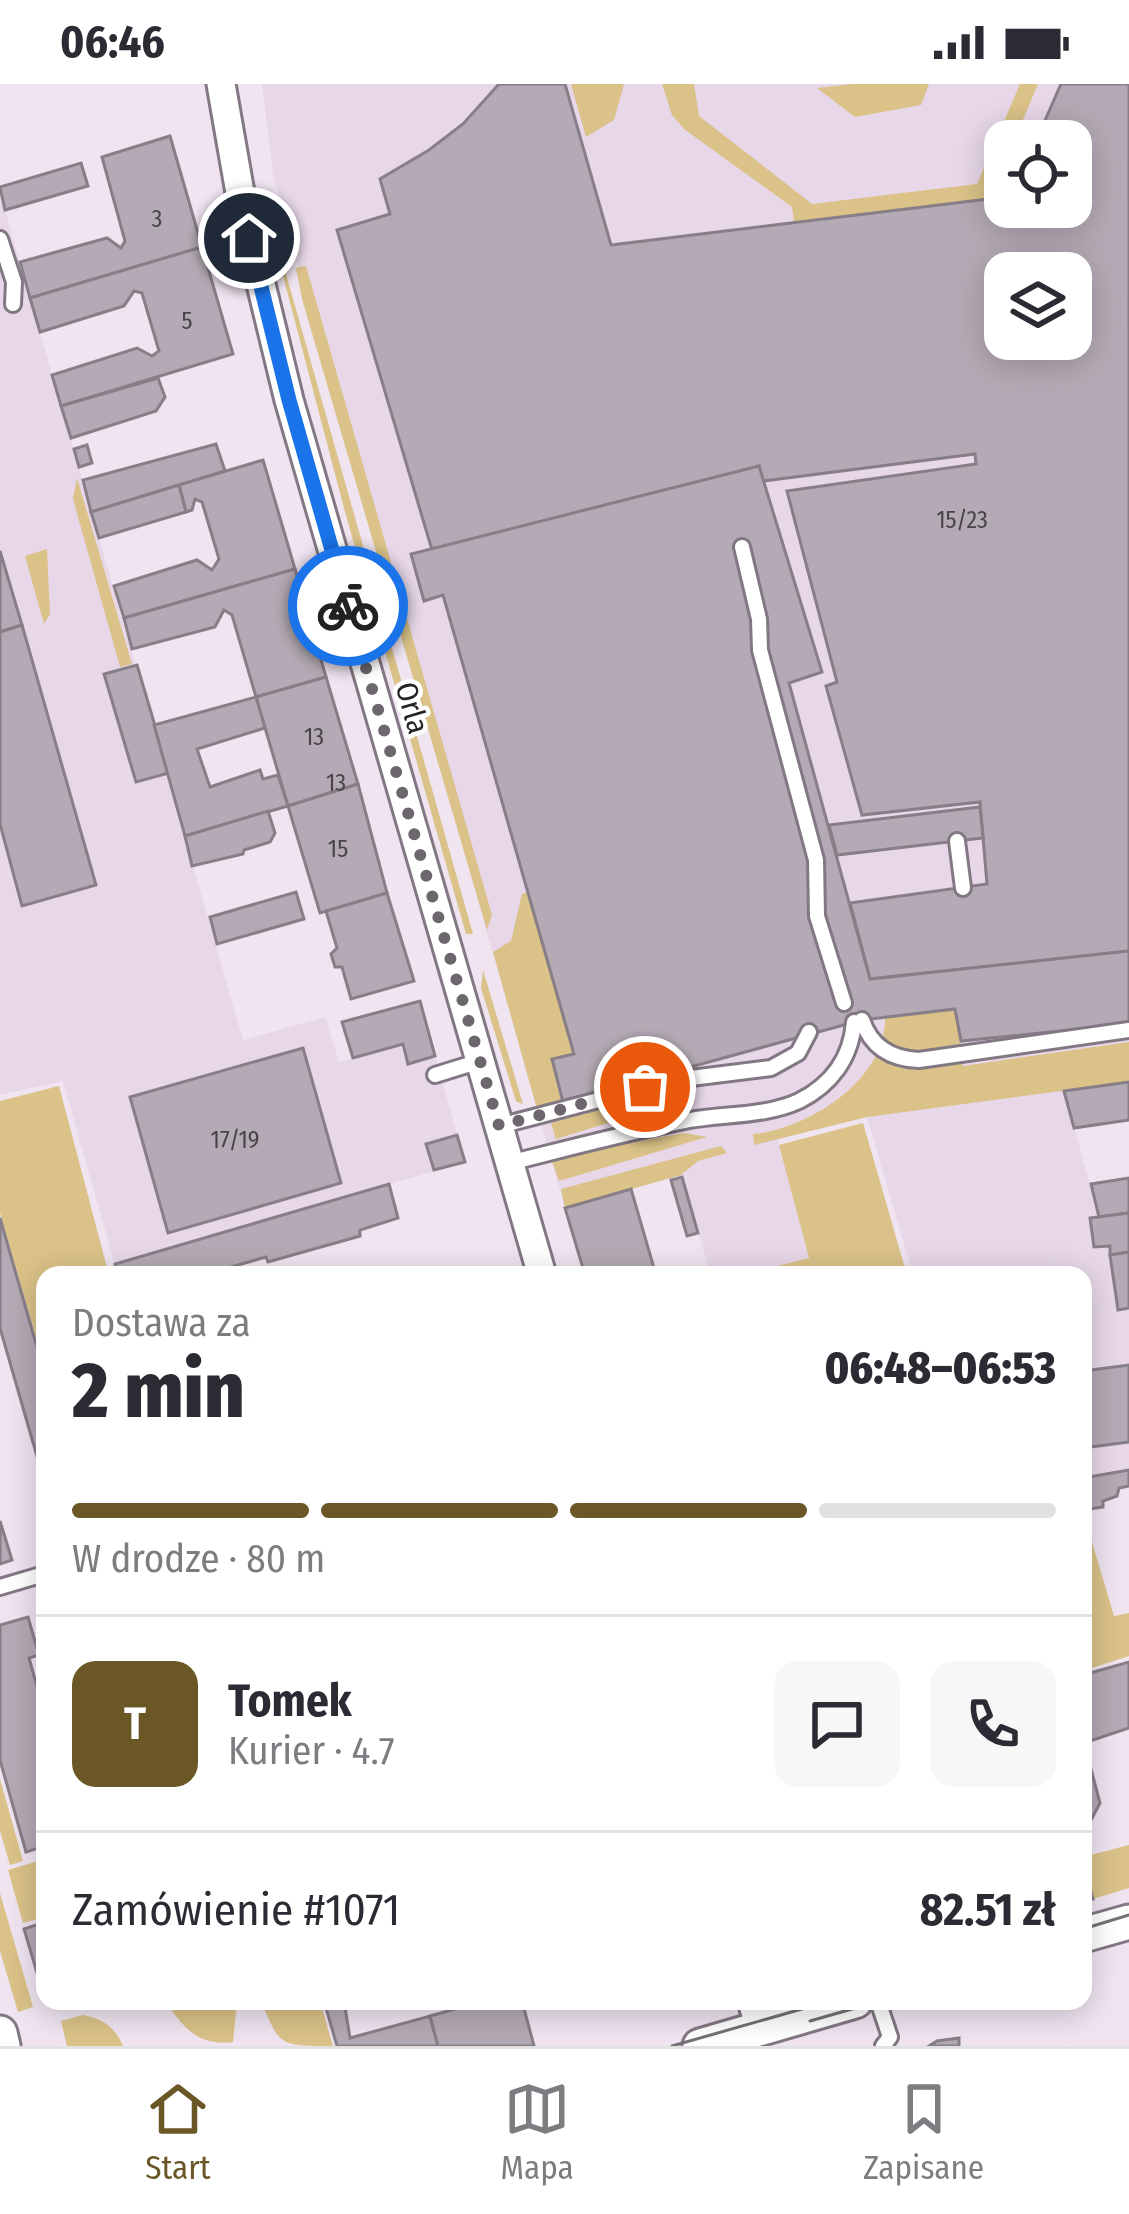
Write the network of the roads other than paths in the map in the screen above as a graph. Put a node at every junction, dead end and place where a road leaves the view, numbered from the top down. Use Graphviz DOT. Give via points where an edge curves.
graph roads {
  1 [pos="221,84"];
  2 [pos="0,239"];
  3 [pos="13,304"];
  4 [pos="742,548"];
  5 [pos="957,841"];
  6 [pos="963,887"];
  7 [pos="844,1003"];
  8 [pos="1129,1030"];
  9 [pos="808,1032"];
  10 [pos="480,1061"];
  11 [pos="435,1075"];
  12 [pos="499,1126"];
  13 [pos="509,1162"];
  14 [pos="539,1266"];
  15 [pos="36,1576"];
  16 [pos="0,1587"];
  17 [pos="1129,1922"];
  18 [pos="1092,1932"];
  19 [pos="791,2010"];
  20 [pos="881,2010"];
  21 [pos="756,2015"];
  22 [pos="0,2033"];
  23 [pos="3,2046"];
  24 [pos="700,2046"];
  25 [pos="883,2046"];
  1 -- 10 [label="street, Orla" via="289,400"];
  2 -- 3 [label="lane"];
  4 -- 7 [label="lane" via="760,650 816,860 817,916"];
  5 -- 6 [label="lane"];
  8 -- 13 [label="lane" via="904,1060 879,1047 858,1021 840,1067 794,1103"];
  9 -- 12 [label="lane" via="798,1053 771,1068 675,1080"];
  10 -- 11 [label="lane"];
  10 -- 12 [label="street, Orla"];
  12 -- 13 [label="street, Orla"];
  13 -- 14 [label="street, Orla"];
  15 -- 16 [label="lane"];
  17 -- 18 [label="street"];
  19 -- 21 [label="street"];
  20 -- 25 [label="lane" via="890,2036"];
  21 -- 24 [label="street"];
  22 -- 23 [label="street"];
}
